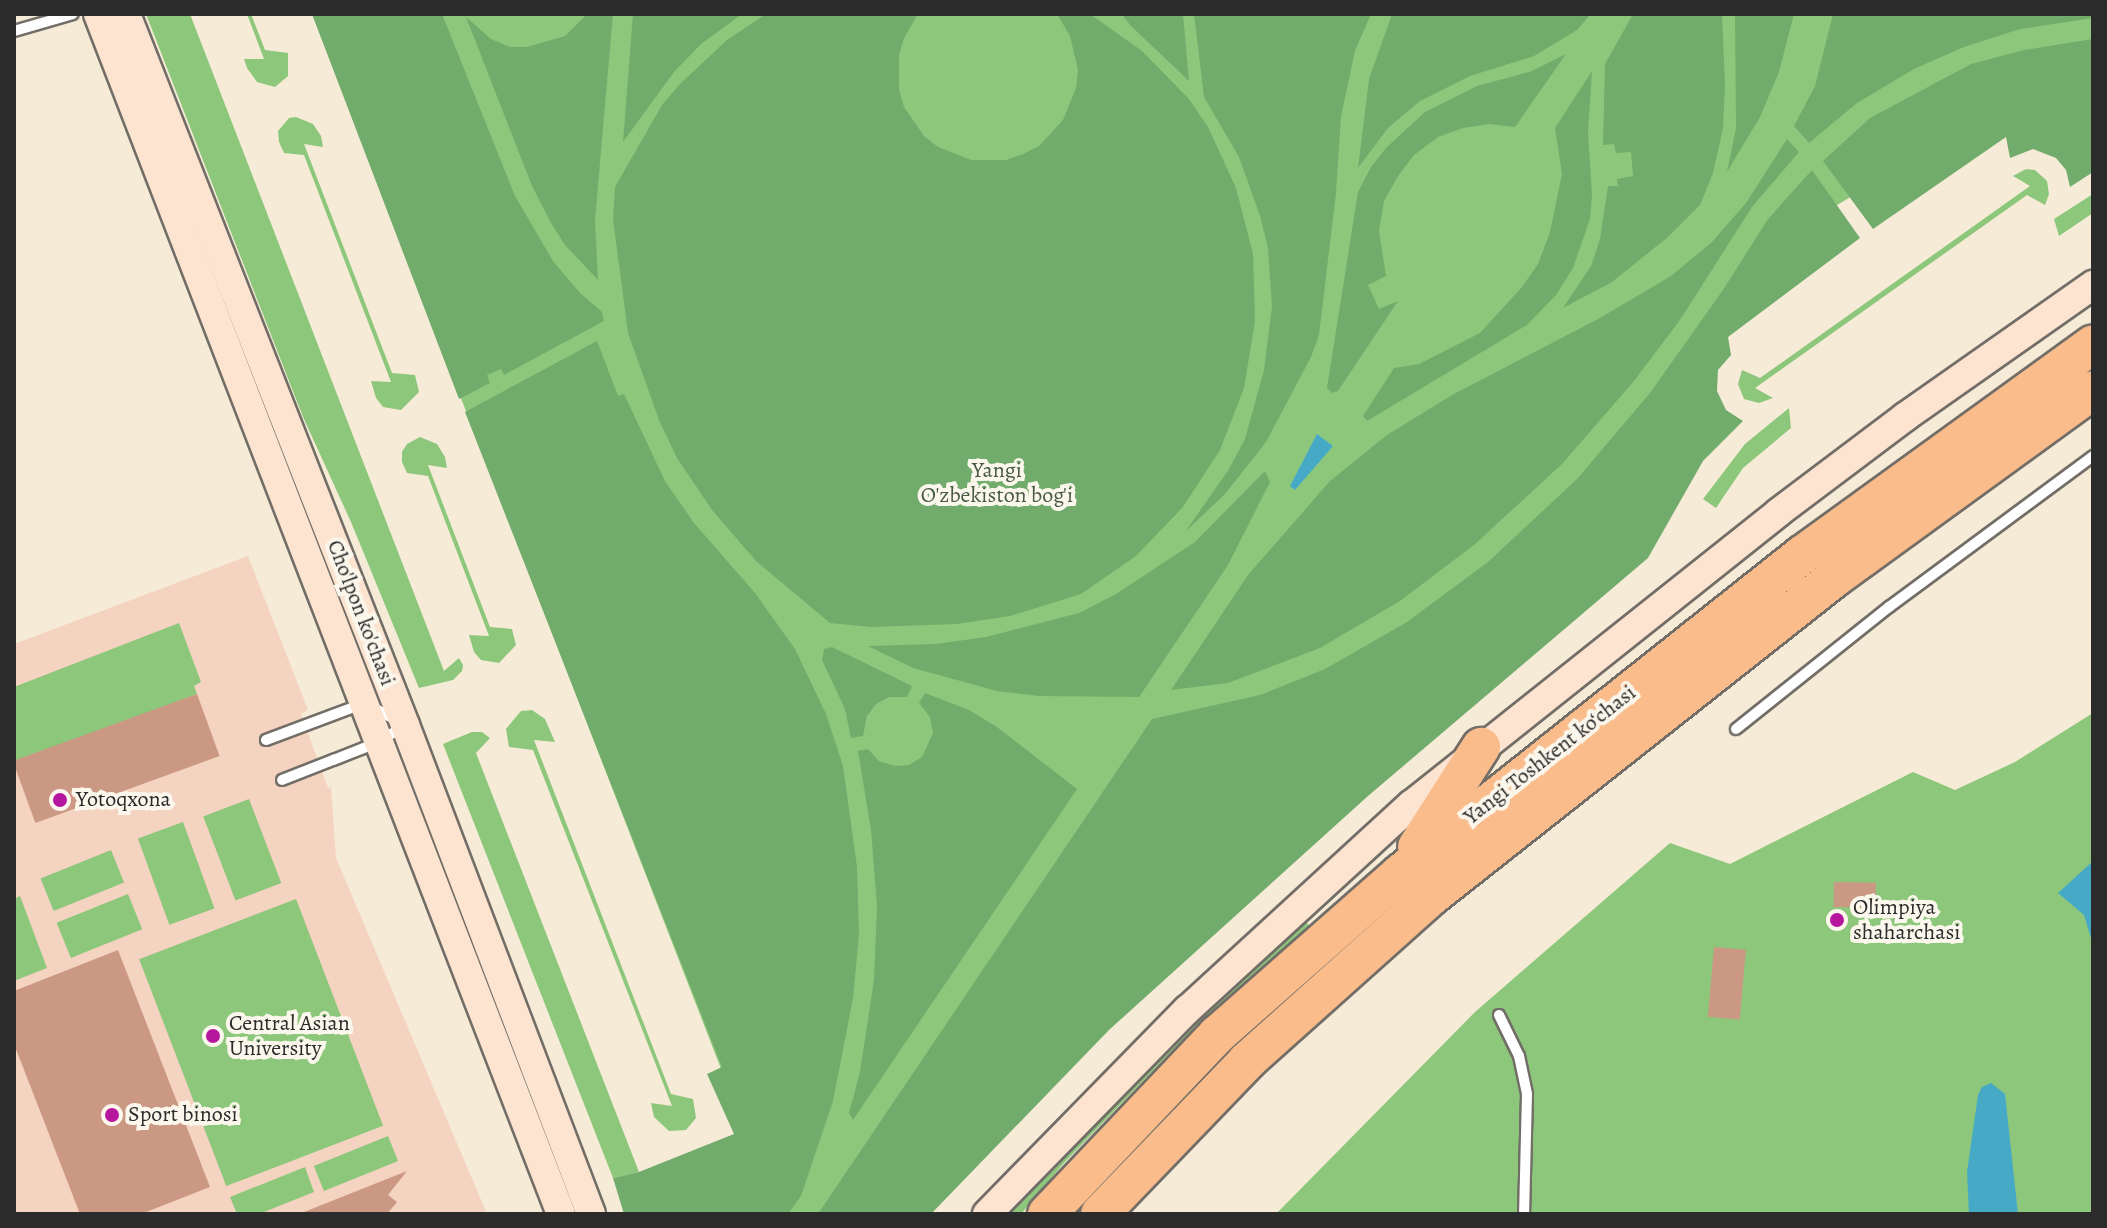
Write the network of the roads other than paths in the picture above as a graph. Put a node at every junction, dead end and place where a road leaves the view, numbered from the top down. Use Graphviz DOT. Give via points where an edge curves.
graph roads {
  1 [pos="73,14"];
  2 [pos="98,14"];
  3 [pos="126,14"];
  4 [pos="14,31"];
  5 [pos="2093,285"];
  6 [pos="2093,344"];
  7 [pos="2093,390"];
  8 [pos="2093,456"];
  9 [pos="365,703"];
  10 [pos="405,725"];
  11 [pos="1736,729"];
  12 [pos="266,740"];
  13 [pos="379,742"];
  14 [pos="1481,747"];
  15 [pos="282,780"];
  16 [pos="1401,873"];
  17 [pos="1499,1015"];
  18 [pos="530,1055"];
  19 [pos="561,1214"];
  20 [pos="591,1214"];
  21 [pos="608,1214"];
  22 [pos="987,1214"];
  23 [pos="1047,1214"];
  24 [pos="1100,1214"];
  25 [pos="1524,1214"];
  1 -- 4 [label="lane"];
  2 -- 9 [label="main road, Cho'lpon ko'chasi"];
  3 -- 10 [label="main road, Cho'lpon ko'chasi"];
  5 -- 14 [label="main road" via="1832,472"];
  6 -- 16 [label="highway, Yangi Toshkent ko‘chasi" via="1802,555"];
  7 -- 24 [label="highway, Yangi Toshkent ko‘chasi" via="1833,579 1429,898 1247,1061"];
  8 -- 11 [label="lane"];
  9 -- 10 [label="lane"];
  9 -- 12 [label="lane"];
  9 -- 13 [label="main road, Cho'lpon ko'chasi"];
  10 -- 13 [label="lane"];
  10 -- 18 [label="main road, Cho'lpon ko'chasi"];
  13 -- 15 [label="lane"];
  13 -- 19 [label="main road, Cho'lpon ko'chasi"];
  14 -- 16 [label="highway"];
  14 -- 22 [label="main road" via="1262,939"];
  16 -- 23 [label="highway, Yangi Toshkent ko‘chasi" via="1217,1035"];
  17 -- 25 [label="lane" via="1519,1056 1527,1094"];
  18 -- 20 [label="main road, Cho'lpon ko'chasi"];
  18 -- 21 [label="main road"];
}
